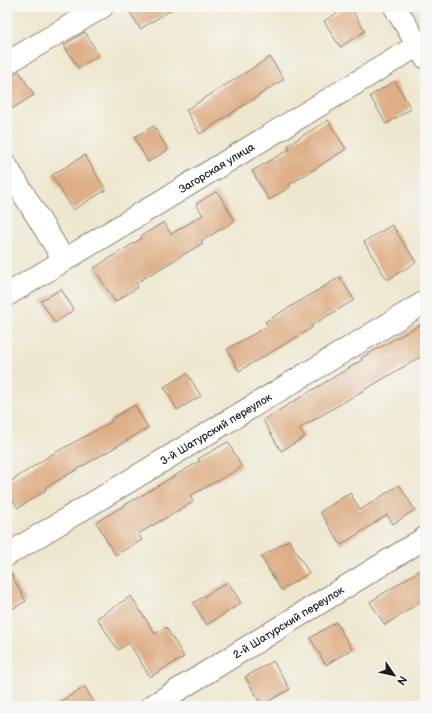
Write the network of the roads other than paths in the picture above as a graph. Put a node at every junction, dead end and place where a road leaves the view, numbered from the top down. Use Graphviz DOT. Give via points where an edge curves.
graph roads {
  1 [pos="102,7"];
  2 [pos="395,7"];
  3 [pos="423,47"];
  4 [pos="7,63"];
  5 [pos="7,167"];
  6 [pos="64,260"];
  7 [pos="7,296"];
  8 [pos="425,302"];
  9 [pos="425,538"];
  10 [pos="7,555"];
  11 [pos="152,706"];
  1 -- 4 [label="street"];
  2 -- 3 [label="street"];
  3 -- 6 [label="street, Загорская улица"];
  5 -- 6 [label="street"];
  6 -- 7 [label="street, Загорская улица"];
  8 -- 10 [label="street, 3-й Шатурский переулок"];
  9 -- 11 [label="street, 2-й Шатурский переулок"];
}
